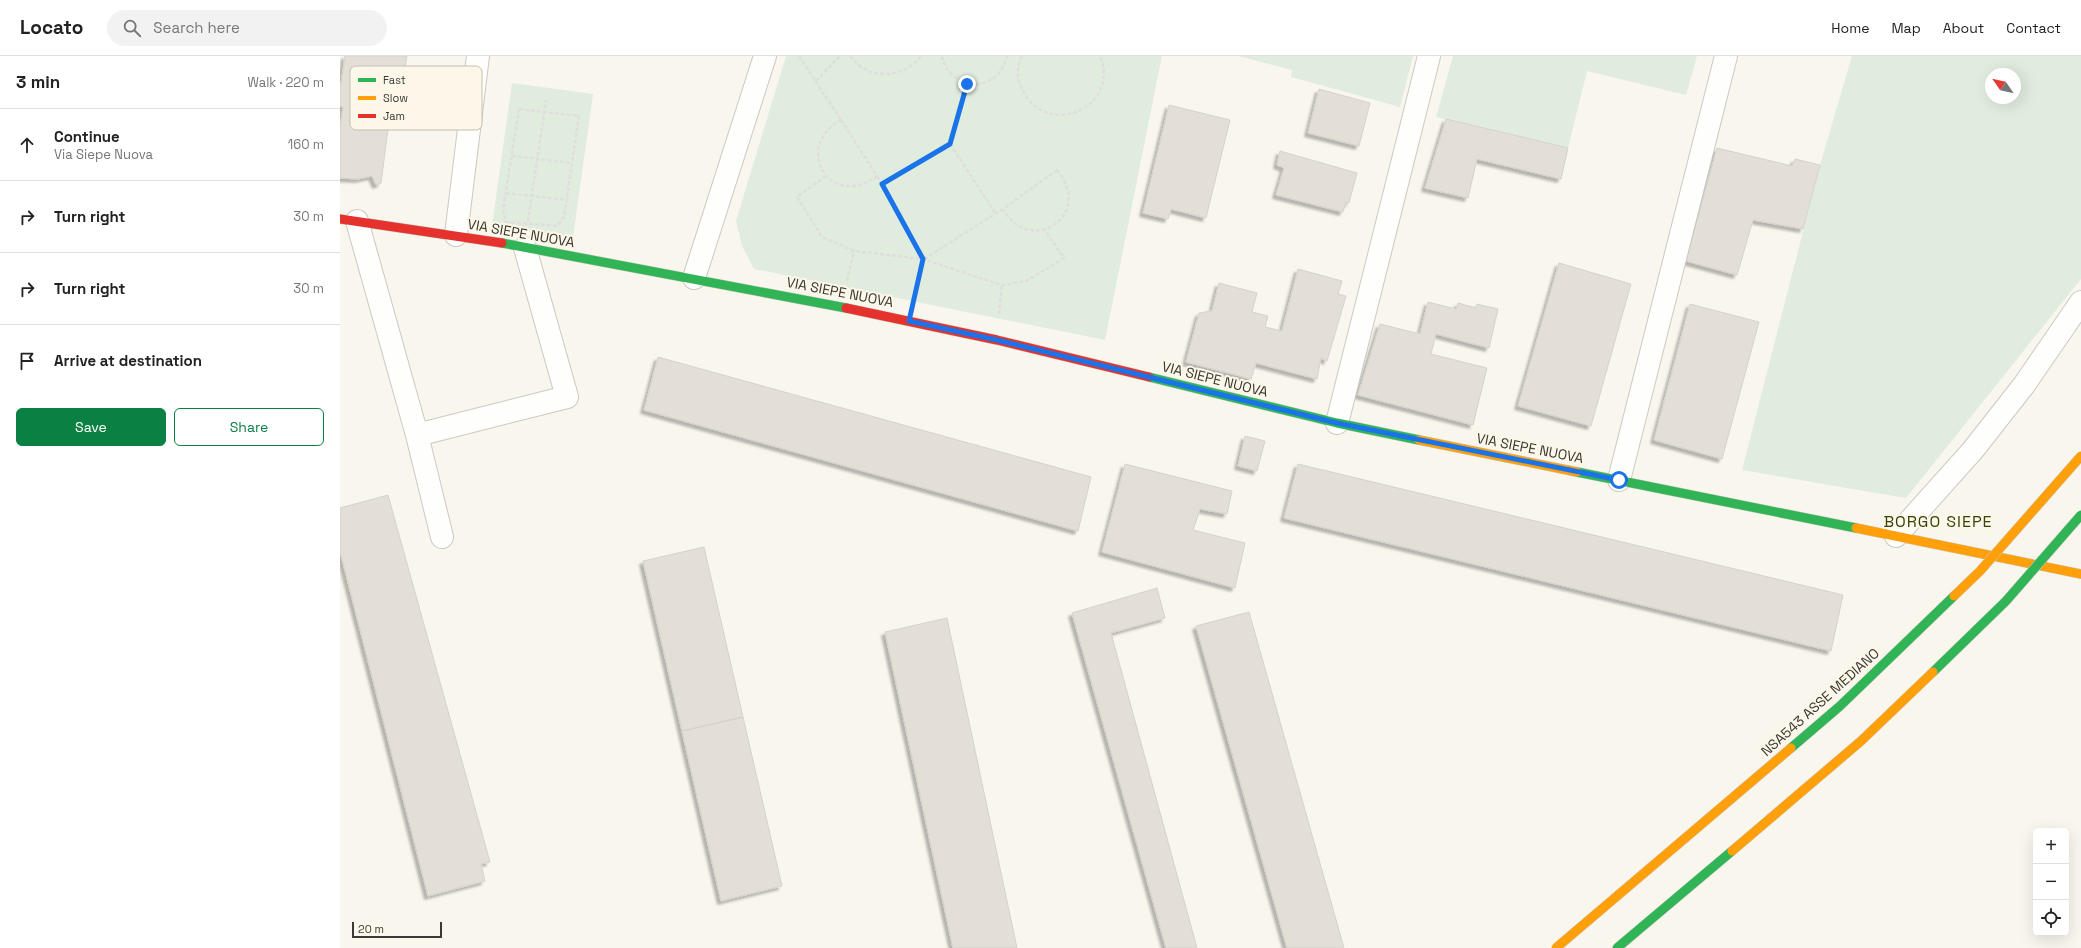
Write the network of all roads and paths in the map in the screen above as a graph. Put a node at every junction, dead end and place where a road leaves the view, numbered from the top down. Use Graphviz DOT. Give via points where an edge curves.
graph roads {
  1 [pos="478,56"];
  2 [pos="765,56"];
  3 [pos="799,56"];
  4 [pos="840,56"];
  5 [pos="850,56"];
  6 [pos="921,56"];
  7 [pos="942,56"];
  8 [pos="1007,56"];
  9 [pos="1022,56"];
  10 [pos="1100,56"];
  11 [pos="1428,56"];
  12 [pos="1726,56"];
  13 [pos="477,66"];
  14 [pos="816,82"];
  15 [pos="967,84"];
  16 [pos="546,100"];
  17 [pos="545,112"];
  18 [pos="841,120"];
  19 [pos="469,130"];
  20 [pos="950,144"];
  21 [pos="512,156"];
  22 [pos="537,159"];
  23 [pos="572,164"];
  24 [pos="826,176"];
  25 [pos="877,176"];
  26 [pos="882,184"];
  27 [pos="506,193"];
  28 [pos="532,196"];
  29 [pos="567,200"];
  30 [pos="1003,209"];
  31 [pos="996,214"];
  32 [pos="348,220"];
  33 [pos="527,224"];
  34 [pos="1044,229"];
  35 [pos="456,235"];
  36 [pos="525,248"];
  37 [pos="854,250"];
  38 [pos="923,259"];
  39 [pos="694,278"];
  40 [pos="2081,302"];
  41 [pos="841,307"];
  42 [pos="909,321"];
  43 [pos="1337,423"];
  44 [pos="417,435"];
  45 [pos="2081,456"];
  46 [pos="1619,480"];
  47 [pos="2081,516"];
  48 [pos="1896,536"];
  49 [pos="442,537"];
  50 [pos="2081,574"];
  51 [pos="1556,948"];
  52 [pos="1617,948"];
  1 -- 13 [label="street"];
  2 -- 39 [label="street"];
  3 -- 14 [label="path"];
  4 -- 14 [label="path"];
  5 -- 6 [label="path" via="867,71 881,75 896,73 910,67"];
  7 -- 15 [label="path" via="949,72 957,80"];
  8 -- 15 [label="path" via="1004,66 988,82"];
  9 -- 10 [label="path" via="1018,73 1020,86 1027,99 1050,115 1065,116 1079,112 1100,92 1104,78"];
  11 -- 43 [label="street"];
  12 -- 46 [label="street"];
  14 -- 18 [label="path"];
  15 -- 20 [label="path"];
  16 -- 17 [label="path"];
  17 -- 21 [label="path" via="519,109"];
  17 -- 22 [label="path"];
  17 -- 23 [label="path" via="579,116"];
  18 -- 24 [label="path" via="823,133 818,144 819,161"];
  18 -- 25 [label="path"];
  19 -- 35 [label="street"];
  20 -- 26 [label="path"];
  20 -- 31 [label="path"];
  21 -- 22 [label="path"];
  21 -- 27 [label="path"];
  22 -- 23 [label="path"];
  22 -- 28 [label="path"];
  23 -- 29 [label="path"];
  24 -- 25 [label="path" via="835,183 857,186 868,183"];
  24 -- 37 [label="path" via="797,197 822,238"];
  25 -- 26 [label="path"];
  26 -- 38 [label="path"];
  27 -- 28 [label="path"];
  27 -- 33 [label="path" via="503,210 506,222"];
  28 -- 29 [label="path"];
  28 -- 33 [label="path"];
  29 -- 33 [label="path" via="564,217 557,226"];
  30 -- 31 [label="path"];
  30 -- 34 [label="path" via="1017,226 1028,230"];
  30 -- 34 [label="path" via="1057,170 1067,184 1069,200 1066,212 1059,221"];
  31 -- 38 [label="path"];
  32 -- 35 [label="main road, VIA SIEPE NUOVA"];
  32 -- 44 [label="street"];
  33 -- 36 [label="path"];
  34 -- 38 [label="path" via="1064,258 1026,281 1002,285"];
  35 -- 36 [label="main road, VIA SIEPE NUOVA"];
  36 -- 39 [label="main road, VIA SIEPE NUOVA"];
  36 -- 44 [label="street" via="567,397"];
  37 -- 38 [label="path"];
  37 -- 41 [label="path"];
  38 -- 42 [label="path"];
  39 -- 41 [label="main road, VIA SIEPE NUOVA"];
  40 -- 48 [label="street" via="2024,385 1972,450"];
  41 -- 42 [label="main road, VIA SIEPE NUOVA"];
  42 -- 43 [label="main road, VIA SIEPE NUOVA"];
  43 -- 46 [label="main road, VIA SIEPE NUOVA"];
  44 -- 49 [label="street"];
  45 -- 51 [label="main road, NSA543 ASSE MEDIANO, bridge" via="1980,571 1840,706"];
  46 -- 48 [label="main road, VIA SIEPE NUOVA"];
  47 -- 52 [label="main road, bridge" via="2006,601 1861,740"];
  48 -- 50 [label="main road, VIA SIEPE NUOVA"];
}
